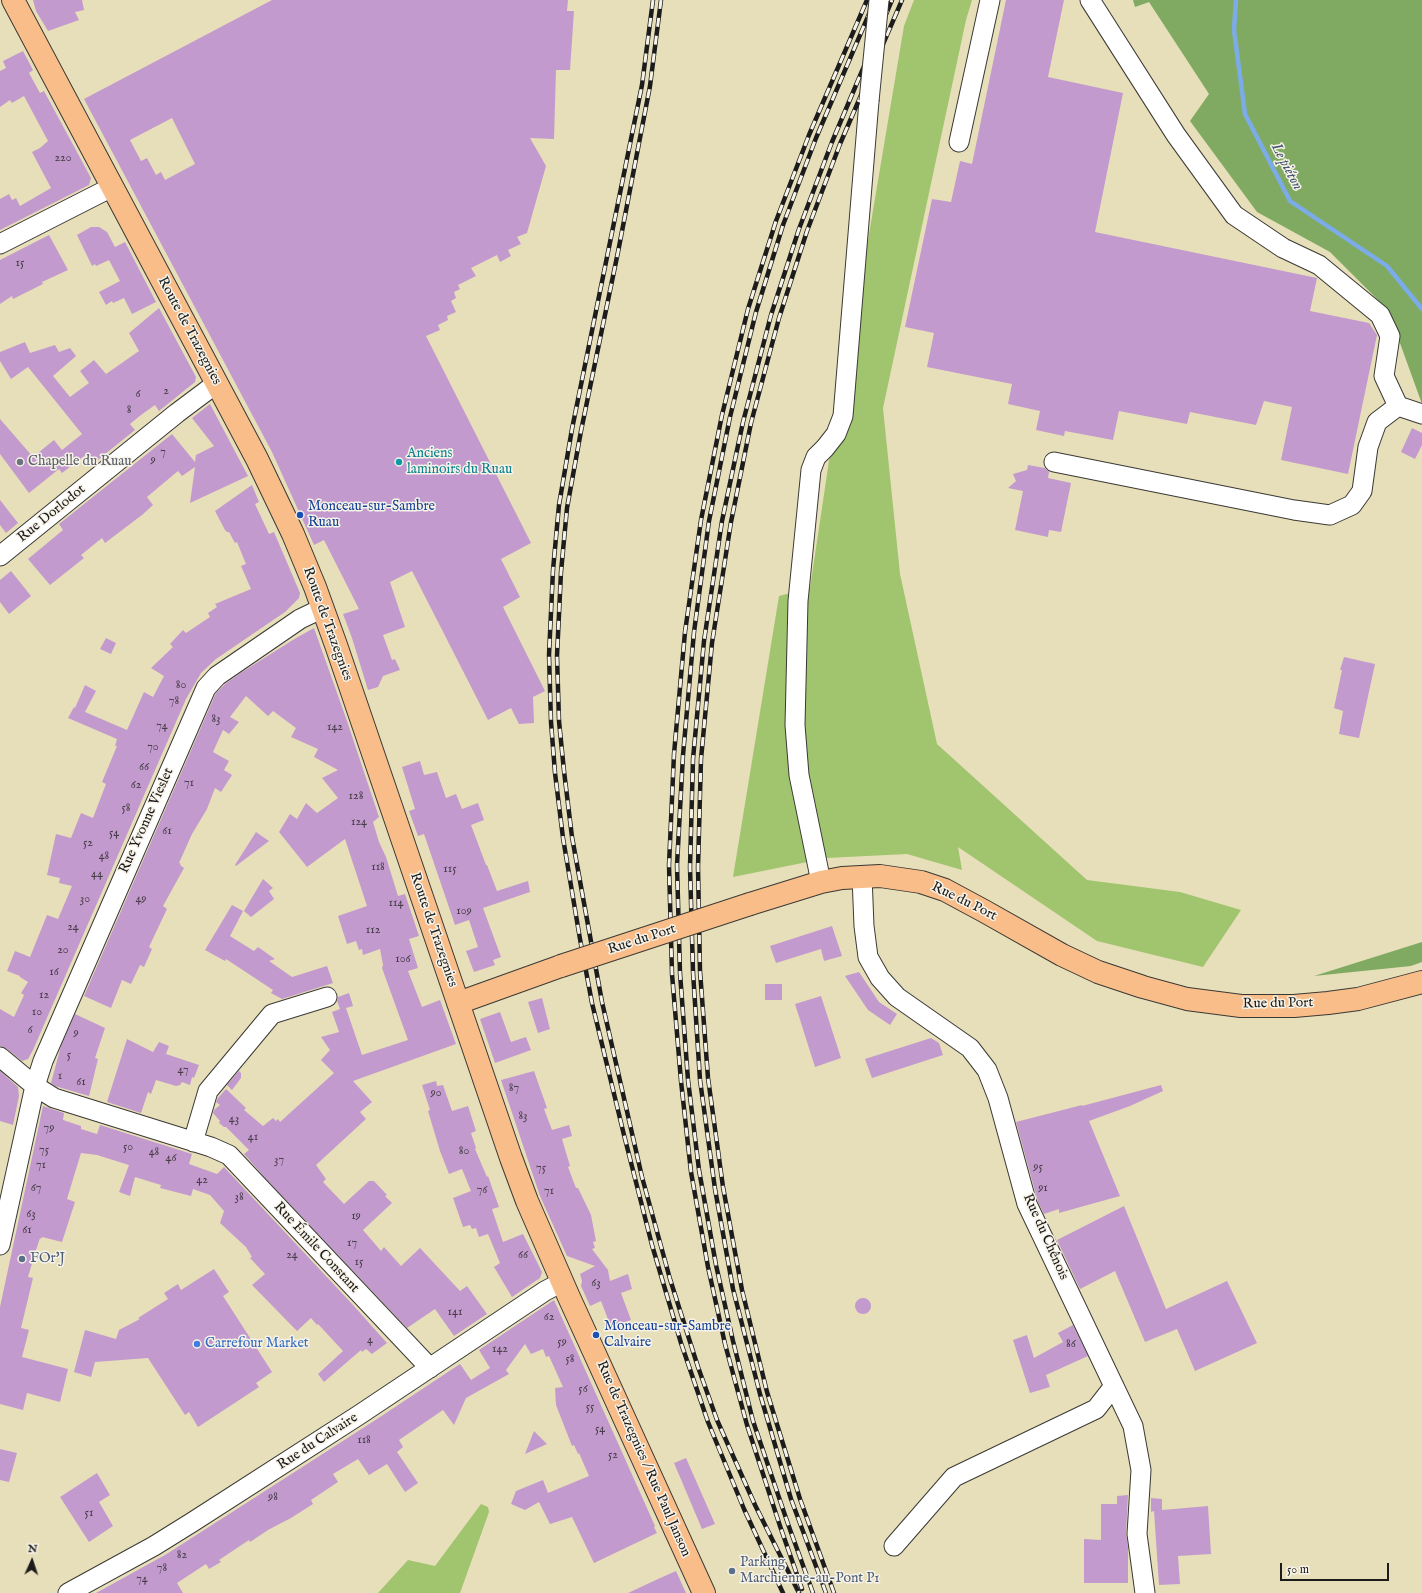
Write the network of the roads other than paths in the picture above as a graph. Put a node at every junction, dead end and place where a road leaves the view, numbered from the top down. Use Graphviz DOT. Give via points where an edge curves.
graph roads {
  1 [pos="13,0"];
  2 [pos="879,0"];
  3 [pos="990,0"];
  4 [pos="1090,0"];
  5 [pos="959,142"];
  6 [pos="112,187"];
  7 [pos="0,244"];
  8 [pos="217,383"];
  9 [pos="1398,406"];
  10 [pos="1422,414"];
  11 [pos="1054,462"];
  12 [pos="0,556"];
  13 [pos="323,608"];
  14 [pos="862,876"];
  15 [pos="821,882"];
  16 [pos="1422,982"];
  17 [pos="327,997"];
  18 [pos="458,1003"];
  19 [pos="0,1057"];
  20 [pos="35,1086"];
  21 [pos="193,1142"];
  22 [pos="2,1222"];
  23 [pos="0,1245"];
  24 [pos="562,1282"];
  25 [pos="430,1368"];
  26 [pos="1114,1386"];
  27 [pos="894,1546"];
  28 [pos="68,1593"];
  29 [pos="704,1593"];
  30 [pos="1145,1593"];
  1 -- 6 [label="main road, Route de Trazegnies"];
  2 -- 15 [label="street, bridge" via="843,416 836,434 816,456 812,470 798,601 795,725 798,767"];
  3 -- 5 [label="street"];
  4 -- 9 [label="street" via="1176,135 1234,215 1283,248 1319,266 1380,315 1390,336 1384,376"];
  6 -- 7 [label="street"];
  6 -- 8 [label="main road, Route de Trazegnies"];
  8 -- 12 [label="street, Rue Dorlodot"];
  8 -- 13 [label="main road, Route de Trazegnies" via="279,505"];
  9 -- 10 [label="street"];
  9 -- 11 [label="street" via="1377,422 1368,447 1362,491 1352,505 1330,515"];
  13 -- 18 [label="main road, Route de Trazegnies"];
  13 -- 20 [label="street, Rue Yvonne Vieslet" via="300,619 217,676 206,688 66,1006"];
  14 -- 15 [label="main road, Rue du Port"];
  14 -- 16 [label="main road, Rue du Port" via="921,882 945,890 1062,955 1098,972 1187,999 1241,1006 1294,1006 1358,998"];
  14 -- 26 [label="street, Rue du Chênois" via="868,957 880,978 897,997 970,1048 987,1070 998,1098 1027,1204"];
  15 -- 18 [label="main road, Rue du Port, bridge" via="561,966"];
  17 -- 21 [label="street" via="272,1014 208,1091"];
  18 -- 24 [label="main road, Route de Trazegnies" via="514,1167"];
  19 -- 20 [label="street, Rue Émile Constant"];
  20 -- 21 [label="street, Rue Émile Constant" via="54,1098"];
  20 -- 22 [label="street, Rue Yvonne Vieslet"];
  21 -- 25 [label="street, Rue Émile Constant" via="229,1155"];
  22 -- 23 [label="street, Rue Yvonne Vieslet"];
  24 -- 25 [label="street, Rue du Calvaire"];
  24 -- 29 [label="main road, Rue de Trazegnies / Rue Paul Janson"];
  25 -- 28 [label="street, Rue du Calvaire" via="154,1546"];
  26 -- 27 [label="street" via="1096,1409 954,1477"];
  26 -- 30 [label="street, Rue du Chênois" via="1133,1426 1140,1470 1138,1534"];
}
